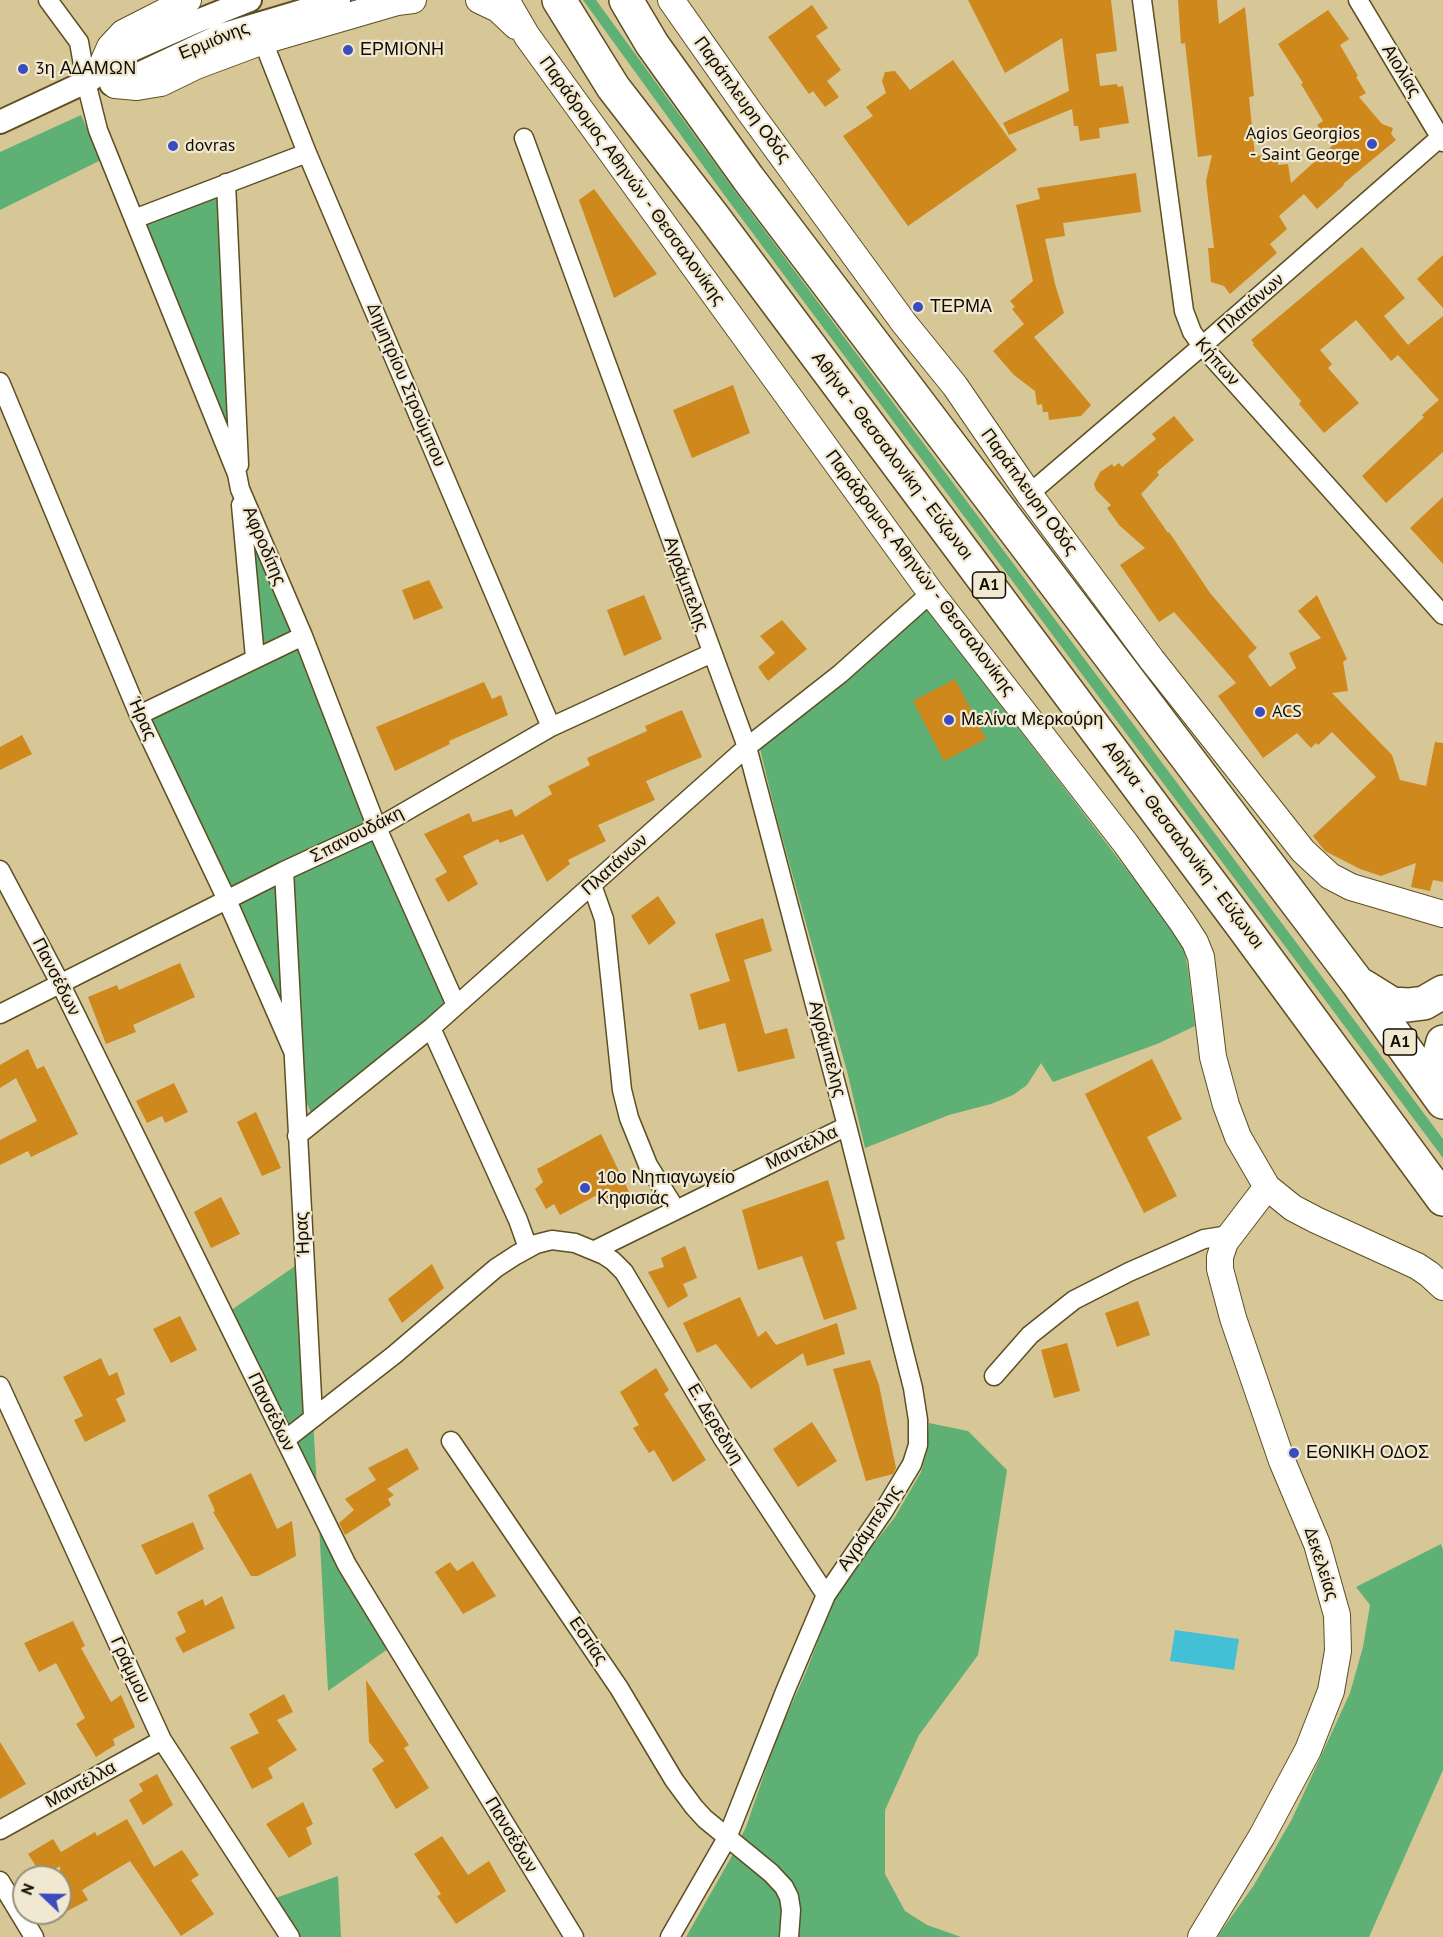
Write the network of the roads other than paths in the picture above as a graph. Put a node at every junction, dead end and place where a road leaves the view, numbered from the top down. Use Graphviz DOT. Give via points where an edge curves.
graph roads {
  1 [pos="48,0"];
  2 [pos="188,0"];
  3 [pos="250,0"];
  4 [pos="339,0"];
  5 [pos="414,0"];
  6 [pos="479,0"];
  7 [pos="506,0"];
  8 [pos="559,0"];
  9 [pos="626,0"];
  10 [pos="1142,0"];
  11 [pos="1358,0"];
  12 [pos="672,1"];
  13 [pos="527,36"];
  14 [pos="263,41"];
  15 [pos="99,77"];
  16 [pos="0,122"];
  17 [pos="524,138"];
  18 [pos="1442,138"];
  19 [pos="307,153"];
  20 [pos="226,183"];
  21 [pos="134,219"];
  22 [pos="1202,346"];
  23 [pos="0,382"];
  24 [pos="240,489"];
  25 [pos="1029,494"];
  26 [pos="931,593"];
  27 [pos="1443,615"];
  28 [pos="303,636"];
  29 [pos="712,654"];
  30 [pos="255,658"];
  31 [pos="139,715"];
  32 [pos="551,727"];
  33 [pos="747,747"];
  34 [pos="377,828"];
  35 [pos="0,870"];
  36 [pos="284,871"];
  37 [pos="592,885"];
  38 [pos="227,900"];
  39 [pos="1443,914"];
  40 [pos="1357,982"];
  41 [pos="60,983"];
  42 [pos="1443,992"];
  43 [pos="456,1005"];
  44 [pos="0,1014"];
  45 [pos="431,1028"];
  46 [pos="1443,1042"];
  47 [pos="293,1051"];
  48 [pos="1443,1076"];
  49 [pos="1443,1102"];
  50 [pos="848,1126"];
  51 [pos="297,1136"];
  52 [pos="1268,1187"];
  53 [pos="1443,1199"];
  54 [pos="675,1210"];
  55 [pos="1229,1235"];
  56 [pos="528,1248"];
  57 [pos="599,1253"];
  58 [pos="1443,1287"];
  59 [pos="994,1376"];
  60 [pos="0,1386"];
  61 [pos="314,1416"];
  62 [pos="285,1440"];
  63 [pos="451,1441"];
  64 [pos="826,1595"];
  65 [pos="162,1740"];
  66 [pos="0,1830"];
  67 [pos="727,1838"];
  68 [pos="0,1881"];
  69 [pos="34,1937"];
  70 [pos="291,1937"];
  71 [pos="574,1937"];
  72 [pos="670,1937"];
  73 [pos="789,1937"];
  74 [pos="1201,1937"];
  1 -- 15 [label="street, Αφροδίτης"];
  2 -- 15 [label="main road" via="123,33 110,47"];
  3 -- 15 [label="street, Ερμιόνης" via="200,20"];
  4 -- 15 [label="street, Ερμιόνης"];
  5 -- 14 [label="main road"];
  6 -- 13 [label="main road" via="498,9"];
  7 -- 13 [label="main road, Παράδρομος Αθηνών - Θεσσαλονίκης"];
  8 -- 53 [label="highway, Αθήνα - Θεσσαλονίκη - Εύζωνοι / Α1" via="613,87"];
  9 -- 40 [label="highway, Α1" via="652,44 748,178"];
  10 -- 22 [label="street, Κήπων" via="1184,311"];
  11 -- 18 [label="street, Αιολίας"];
  12 -- 25 [label="main road, Παράπλευρη Οδός" via="897,313 955,386"];
  13 -- 26 [label="main road, Παράδρομος Αθηνών - Θεσσαλονίκης"];
  14 -- 15 [label="main road" via="161,84 137,87"];
  14 -- 19 [label="street, Δημητρίου Στρούμπου"];
  15 -- 16 [label="street, Ερμιόνης"];
  15 -- 21 [label="street, Αφροδίτης" via="98,130"];
  17 -- 29 [label="street, Αγράμπελης"];
  18 -- 22 [label="street, Πλατάνων"];
  19 -- 20 [label="street"];
  19 -- 32 [label="street, Δημητρίου Στρούμπου"];
  20 -- 21 [label="street"];
  20 -- 24 [label="street"];
  21 -- 24 [label="street, Αφροδίτης"];
  22 -- 25 [label="street, Πλατάνων"];
  22 -- 27 [label="street, Κήπων"];
  23 -- 31 [label="street, Ήρας"];
  24 -- 28 [label="street, Αφροδίτης"];
  24 -- 30 [label="street"];
  25 -- 39 [label="main road, Παράπλευρη Οδός" via="1152,660 1302,851 1330,876 1351,886"];
  26 -- 33 [label="street, Πλατάνων" via="840,674"];
  26 -- 52 [label="main road, Παράδρομος Αθηνών - Θεσσαλονίκης" via="1126,844 1195,942 1204,972 1217,1077 1238,1137"];
  28 -- 30 [label="street"];
  28 -- 34 [label="street, Αφροδίτης"];
  29 -- 32 [label="street, Σπανουδάκη"];
  29 -- 33 [label="street, Αγράμπελης"];
  30 -- 31 [label="street"];
  31 -- 38 [label="street, Ήρας"];
  32 -- 34 [label="street, Σπανουδάκη"];
  33 -- 37 [label="street, Πλατάνων"];
  33 -- 50 [label="street, Αγράμπελης"];
  34 -- 36 [label="street, Σπανουδάκη"];
  34 -- 43 [label="street, Αφροδίτης"];
  35 -- 41 [label="street, Πανσέδων"];
  36 -- 38 [label="street, Σπανουδάκη"];
  36 -- 47 [label="street, Ήρας"];
  37 -- 43 [label="street, Πλατάνων"];
  37 -- 54 [label="street" via="604,919 622,1090 629,1118 648,1165"];
  38 -- 41 [label="street, Σπανουδάκη"];
  38 -- 47 [label="street, Ήρας"];
  40 -- 42 [label="highway" via="1392,1004 1424,1003"];
  40 -- 49 [label="highway, Α1"];
  41 -- 44 [label="street, Σπανουδάκη"];
  41 -- 62 [label="street, Πανσέδων"];
  43 -- 45 [label="street, Πλατάνων"];
  45 -- 51 [label="street, Πλατάνων"];
  45 -- 56 [label="street"];
  46 -- 48 [label="highway" via="1439,1057"];
  47 -- 51 [label="street, Ήρας"];
  50 -- 54 [label="street, Μαντέλλα"];
  50 -- 64 [label="street, Αγράμπελης" via="913,1388 918,1445 912,1464 883,1512"];
  51 -- 61 [label="street, Ήρας"];
  52 -- 55 [label="main road, Δεκελείας"];
  52 -- 58 [label="main road, Παράδρομος Αθηνών - Θεσσαλονίκης" via="1293,1208 1409,1262"];
  54 -- 57 [label="street, Μαντέλλα"];
  55 -- 59 [label="street" via="1204,1239 1074,1300 1030,1335"];
  55 -- 74 [label="main road, Δεκελείας" via="1221,1257 1222,1281 1282,1461 1317,1545 1337,1615 1338,1651 1331,1691 1308,1750"];
  56 -- 57 [label="street" via="560,1240"];
  56 -- 61 [label="street" via="496,1268 394,1355"];
  57 -- 64 [label="street, Ε. Δερεδινη" via="624,1272 722,1437"];
  60 -- 65 [label="street, Γράμμου"];
  61 -- 62 [label="street"];
  62 -- 71 [label="street, Πανσέδων" via="347,1565"];
  63 -- 67 [label="street, Εστίας" via="620,1688 674,1780 699,1813"];
  64 -- 67 [label="street, Αγράμπελης"];
  65 -- 66 [label="street, Μαντέλλα"];
  65 -- 70 [label="street, Γράμμου"];
  67 -- 72 [label="street, Αγράμπελης"];
  67 -- 73 [label="street, Εστίας" via="784,1887 791,1910"];
  68 -- 69 [label="street"];
}
